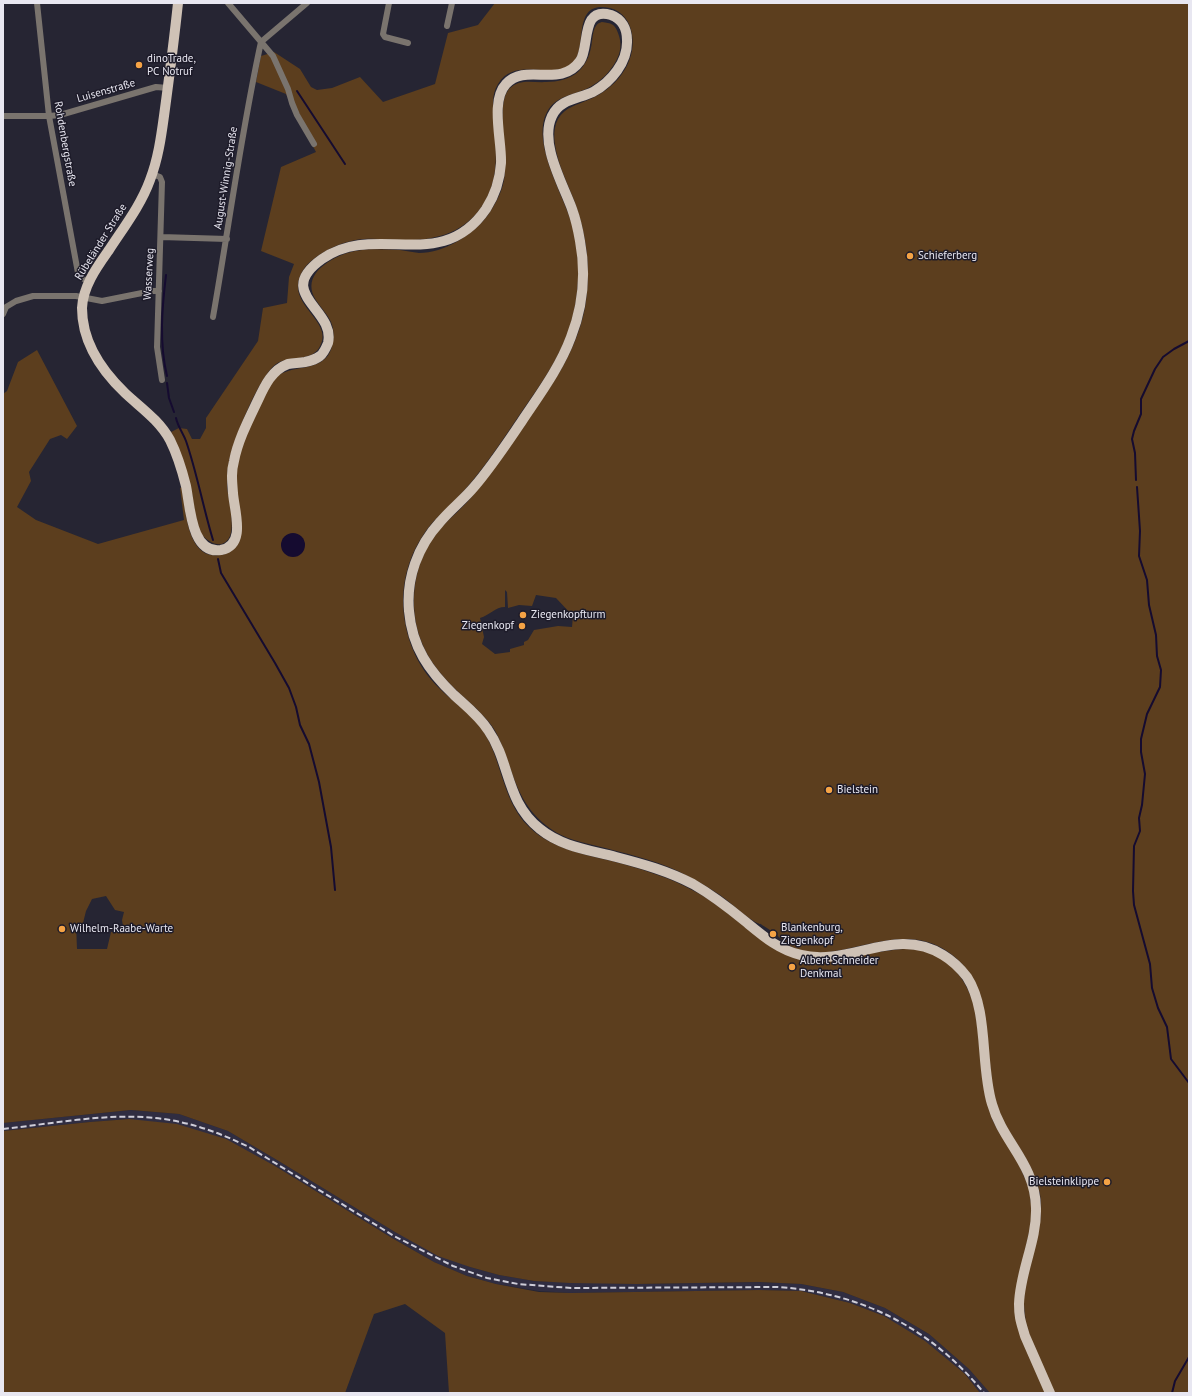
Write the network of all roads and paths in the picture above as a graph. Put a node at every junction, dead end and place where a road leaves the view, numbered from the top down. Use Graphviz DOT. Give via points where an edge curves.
graph roads {
  1 [pos="37,3"];
  2 [pos="178,3"];
  3 [pos="228,3"];
  4 [pos="307,3"];
  5 [pos="389,3"];
  6 [pos="452,3"];
  7 [pos="447,26"];
  8 [pos="261,42"];
  9 [pos="408,43"];
  10 [pos="168,88"];
  11 [pos="3,116"];
  12 [pos="49,116"];
  13 [pos="314,144"];
  14 [pos="152,174"];
  15 [pos="161,237"];
  16 [pos="227,239"];
  17 [pos="89,282"];
  18 [pos="159,291"];
  19 [pos="83,297"];
  20 [pos="4,306"];
  21 [pos="3,314"];
  22 [pos="213,317"];
  23 [pos="162,380"];
  24 [pos="1050,1393"];
  1 -- 12 [label="street, Rohdenbergstraße"];
  2 -- 10 [label="main road, Rübeländer Straße"];
  3 -- 8 [label="street"];
  4 -- 8 [label="street"];
  5 -- 9 [label="street" via="383,34 385,37"];
  6 -- 7 [label="street"];
  8 -- 13 [label="street" via="273,56 297,115"];
  8 -- 16 [label="street, August-Winnig-Straße" via="243,132"];
  10 -- 12 [label="street, Luisenstraße" via="156,88"];
  10 -- 14 [label="main road, Rübeländer Straße"];
  11 -- 12 [label="street, Luisenstraße"];
  12 -- 17 [label="street, Rohdenbergstraße" via="78,273"];
  14 -- 15 [label="street, Wasserweg" via="160,177 162,182"];
  14 -- 17 [label="main road, Rübeländer Straße" via="139,204"];
  15 -- 16 [label="street"];
  15 -- 18 [label="street, Wasserweg"];
  16 -- 22 [label="street, August-Winnig-Straße"];
  17 -- 19 [label="main road, Rübeländer Straße"];
  18 -- 19 [label="street" via="102,301"];
  18 -- 23 [label="street, Wasserweg" via="157,347"];
  19 -- 20 [label="street" via="33,296"];
  19 -- 24 [label="main road, Rübeländer Straße" via="85,331 96,357 114,382 153,417 171,442 180,465 196,535 203,544 212,549 229,547 238,528 232,483 234,457 260,394 276,371 291,364 317,358 324,352 328,342 327,326 304,291 304,282 311,269 326,256 352,246 429,245 451,238 468,228 486,210 499,180 501,156 498,104 502,88 510,79 519,75 565,73 583,56 591,20 602,14 610,15 621,22 627,46 618,70 598,88 559,106 549,123 552,158 577,224 582,251 582,289 575,327 553,374 512,436 478,483 440,522 420,550 414,565 408,602 415,641 432,672 488,729 520,806 535,825 552,838 572,846 659,869 684,880 719,900 769,941 792,953 808,957 828,957 903,943 921,945 938,952 961,970 972,986 979,1007 992,1105 1000,1125 1024,1164 1033,1187 1036,1220 1019,1307 1025,1336"];
  20 -- 21 [label="street"];
}
